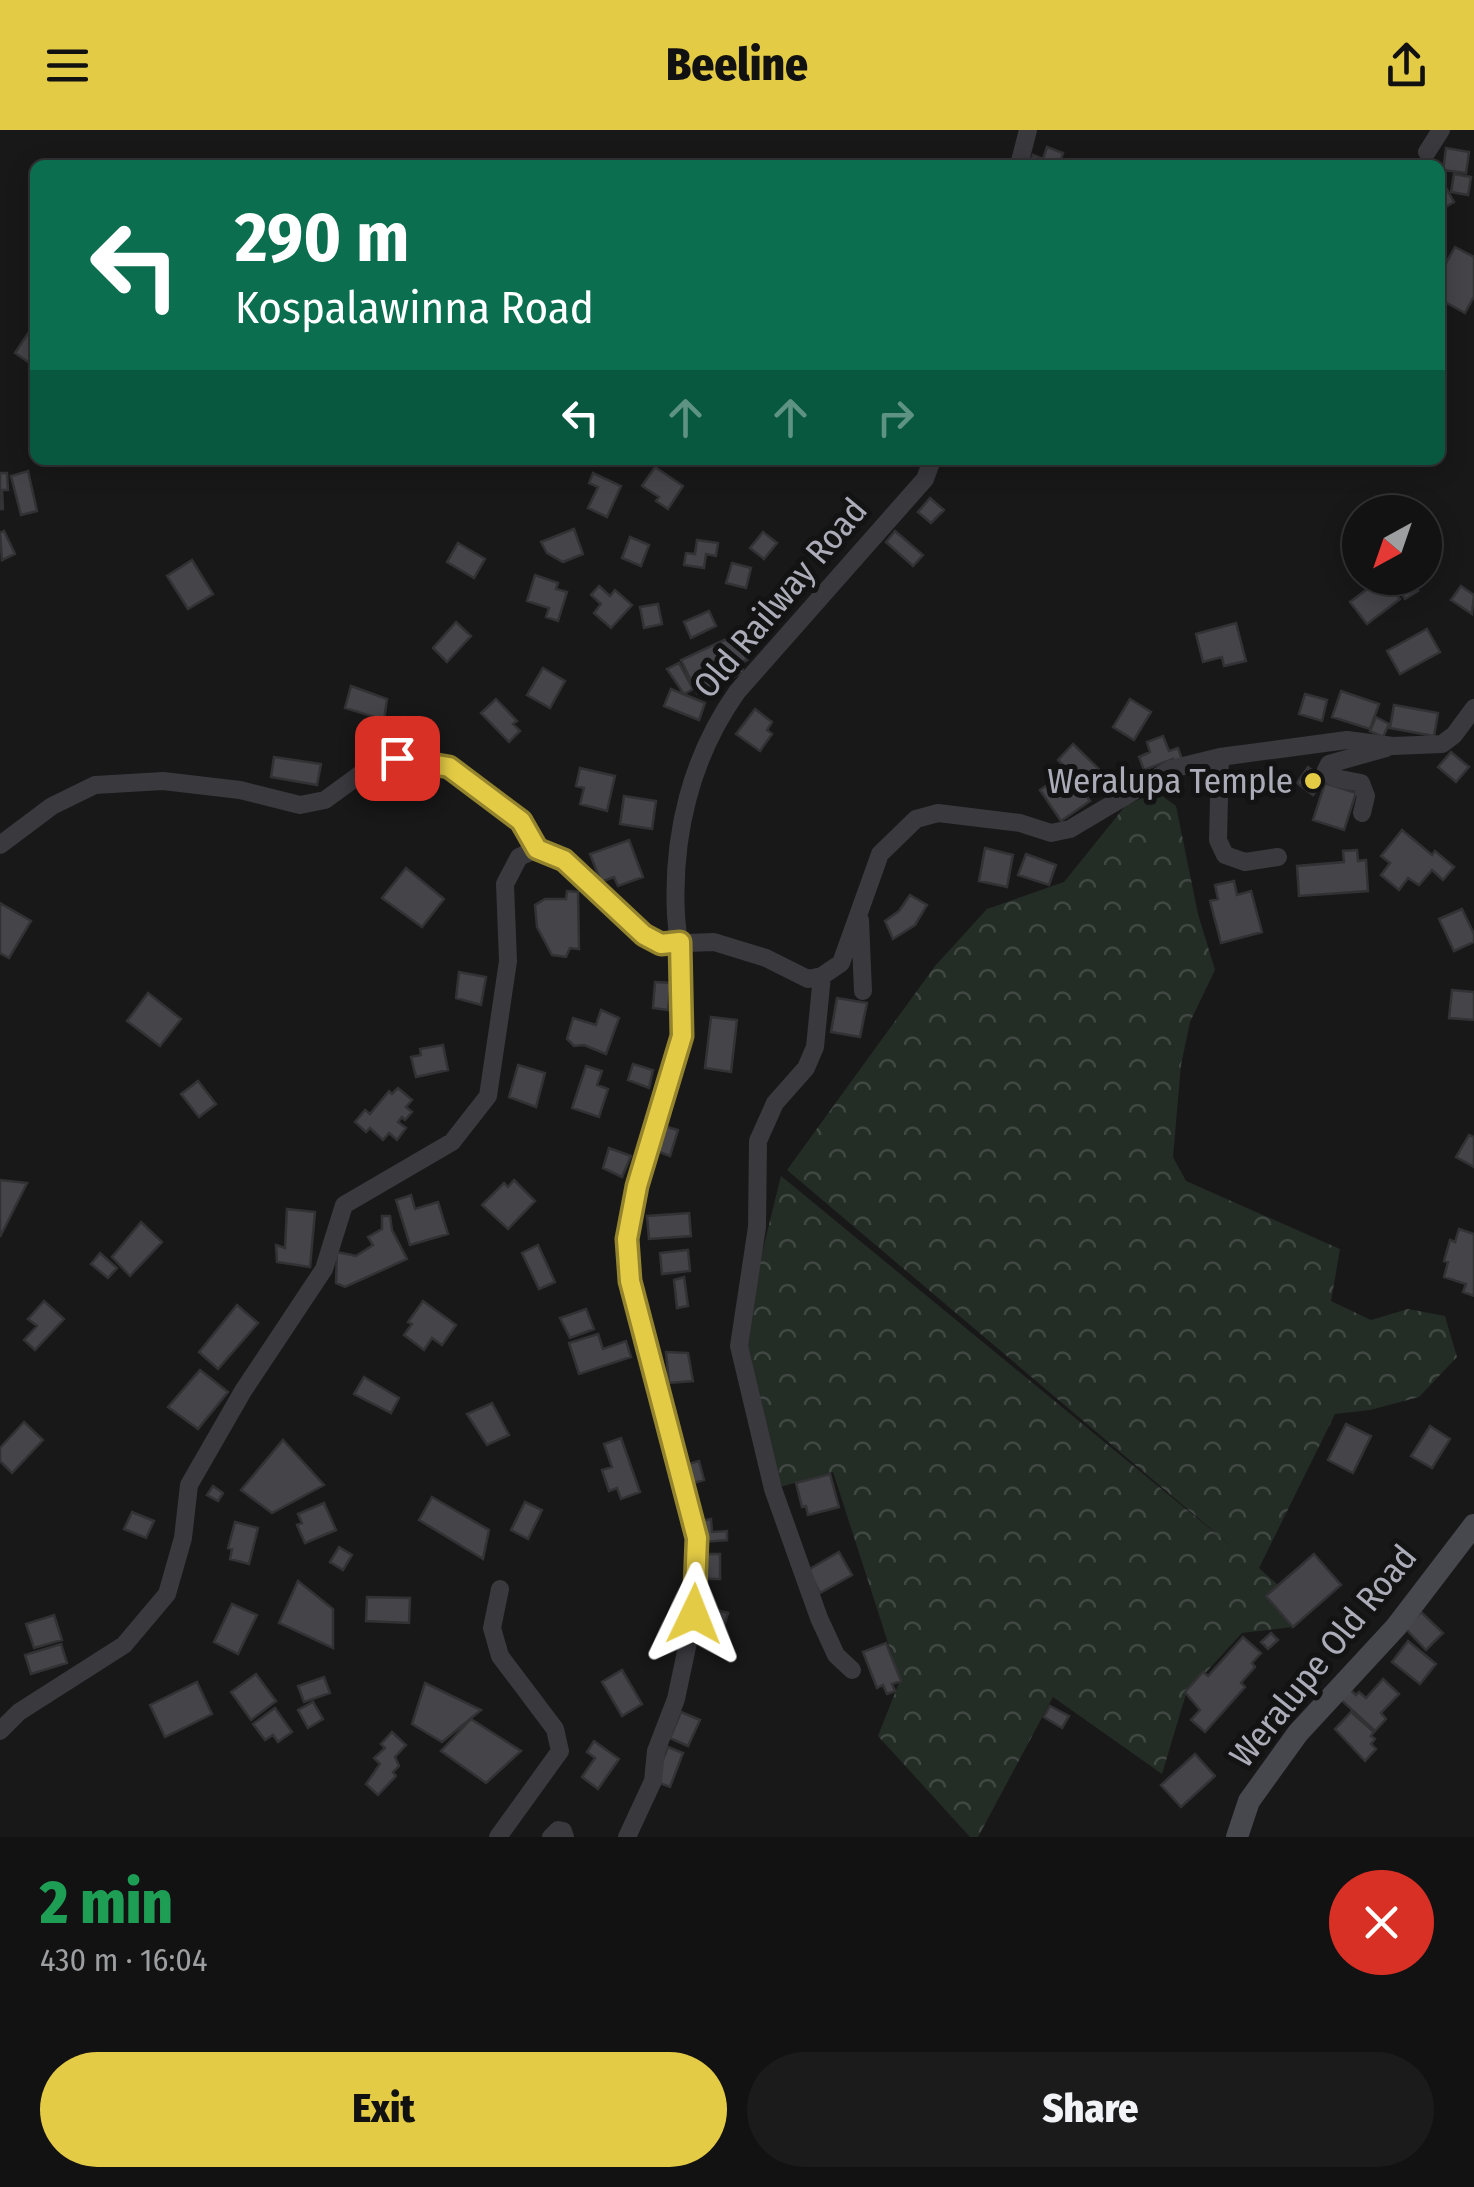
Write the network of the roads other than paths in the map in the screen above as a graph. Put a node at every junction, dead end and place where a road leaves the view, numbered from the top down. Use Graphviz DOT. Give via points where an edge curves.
graph roads {
  1 [pos="1028,130"];
  2 [pos="1441,130"];
  3 [pos="1426,152"];
  4 [pos="1020,160"];
  5 [pos="930,465"];
  6 [pos="1474,708"];
  7 [pos="1393,746"];
  8 [pos="1220,757"];
  9 [pos="1362,812"];
  10 [pos="0,845"];
  11 [pos="537,849"];
  12 [pos="1278,857"];
  13 [pos="859,909"];
  14 [pos="680,942"];
  15 [pos="822,976"];
  16 [pos="863,991"];
  17 [pos="1474,1526"];
  18 [pos="500,1589"];
  19 [pos="852,1670"];
  20 [pos="0,1731"];
  21 [pos="498,1837"];
  22 [pos="551,1837"];
  23 [pos="566,1837"];
  24 [pos="627,1837"];
  25 [pos="1237,1837"];
  1 -- 4 [label="street"];
  2 -- 3 [label="street"];
  5 -- 14 [label="street, Old Railway Road" via="712,727 681,814"];
  6 -- 7 [label="street" via="1442,744"];
  7 -- 8 [label="street" via="1347,740"];
  7 -- 9 [label="street" via="1326,770 1360,784 1366,796"];
  8 -- 12 [label="street" via="1218,840 1225,856 1245,862"];
  8 -- 13 [label="street" via="1171,768 1070,830 1051,833 938,813 916,819 880,854"];
  10 -- 11 [label="street" via="94,785 163,781 300,805 325,800 366,770 397,758 449,767 521,821"];
  11 -- 14 [label="street" via="564,860 644,935 661,944"];
  11 -- 20 [label="street" via="519,857 506,884 508,961 488,1096 452,1142 344,1205 324,1269 190,1485 167,1594 124,1645"];
  13 -- 15 [label="street" via="841,963"];
  13 -- 16 [label="street"];
  14 -- 15 [label="street" via="714,942 808,979"];
  14 -- 24 [label="street, Old Railway Road" via="682,1036 627,1239 630,1281 697,1538 694,1614 653,1781"];
  15 -- 19 [label="street" via="815,1047 775,1103 758,1141 757,1227 739,1346 773,1489 819,1618 836,1655"];
  17 -- 25 [label="street, Weralupe Old Road" via="1396,1626 1298,1733 1249,1801"];
  18 -- 21 [label="street" via="492,1628 500,1656 554,1729 560,1751"];
  22 -- 23 [label="street" via="564,1830"];
}
